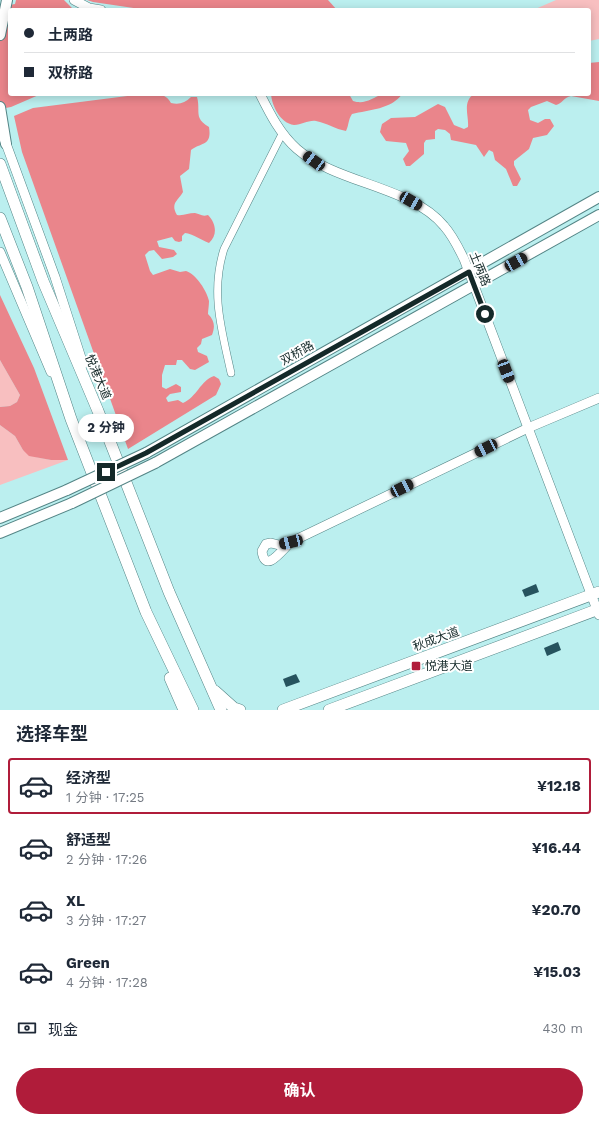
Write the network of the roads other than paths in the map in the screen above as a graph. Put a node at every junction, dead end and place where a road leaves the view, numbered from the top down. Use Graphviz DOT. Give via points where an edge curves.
graph roads {
  1 [pos="74,0"];
  2 [pos="6,2"];
  3 [pos="89,8"];
  4 [pos="0,35"];
  5 [pos="261,96"];
  6 [pos="0,107"];
  7 [pos="0,127"];
  8 [pos="282,134"];
  9 [pos="6,144"];
  10 [pos="0,164"];
  11 [pos="599,197"];
  12 [pos="599,215"];
  13 [pos="0,218"];
  14 [pos="0,252"];
  15 [pos="469,272"];
  16 [pos="474,285"];
  17 [pos="231,374"];
  18 [pos="599,398"];
  19 [pos="98,411"];
  20 [pos="71,419"];
  21 [pos="528,428"];
  22 [pos="0,518"];
  23 [pos="0,533"];
  24 [pos="291,542"];
  25 [pos="595,593"];
  26 [pos="598,611"];
  27 [pos="146,612"];
  28 [pos="212,688"];
  29 [pos="184,710"];
  30 [pos="193,710"];
  31 [pos="221,710"];
  32 [pos="240,710"];
  33 [pos="283,710"];
  34 [pos="329,710"];
  1 -- 3 [label="street"];
  2 -- 4 [label="main road"];
  5 -- 8 [label="street, 土两路"];
  6 -- 9 [label="main road"];
  7 -- 9 [label="street"];
  8 -- 15 [label="street, 土两路" via="318,164 411,201 428,212 443,224 454,239"];
  8 -- 17 [label="street" via="224,249 220,262 216,292"];
  9 -- 19 [label="street" via="55,277"];
  10 -- 19 [label="main road, 悦港大道" via="44,281"];
  11 -- 15 [label="main road, 双桥路"];
  12 -- 16 [label="main road"];
  13 -- 20 [label="main road" via="27,287"];
  14 -- 20 [label="street"];
  15 -- 16 [label="street, 土两路"];
  15 -- 22 [label="main road, 双桥路, bridge" via="146,453"];
  16 -- 21 [label="street, 土两路"];
  16 -- 23 [label="main road, bridge" via="155,463 72,503"];
  18 -- 21 [label="street"];
  19 -- 28 [label="main road, 悦港大道" via="169,592"];
  20 -- 27 [label="main road"];
  21 -- 24 [label="street"];
  21 -- 25 [label="street, 土两路"];
  25 -- 26 [label="street, 土两路"];
  25 -- 33 [label="main road, 秋成大道"];
  26 -- 34 [label="main road"];
  27 -- 29 [label="main road" via="167,673"];
  27 -- 30 [label="main road"];
  28 -- 31 [label="main road, 悦港大道"];
  28 -- 32 [label="main road" via="234,708"];
}
